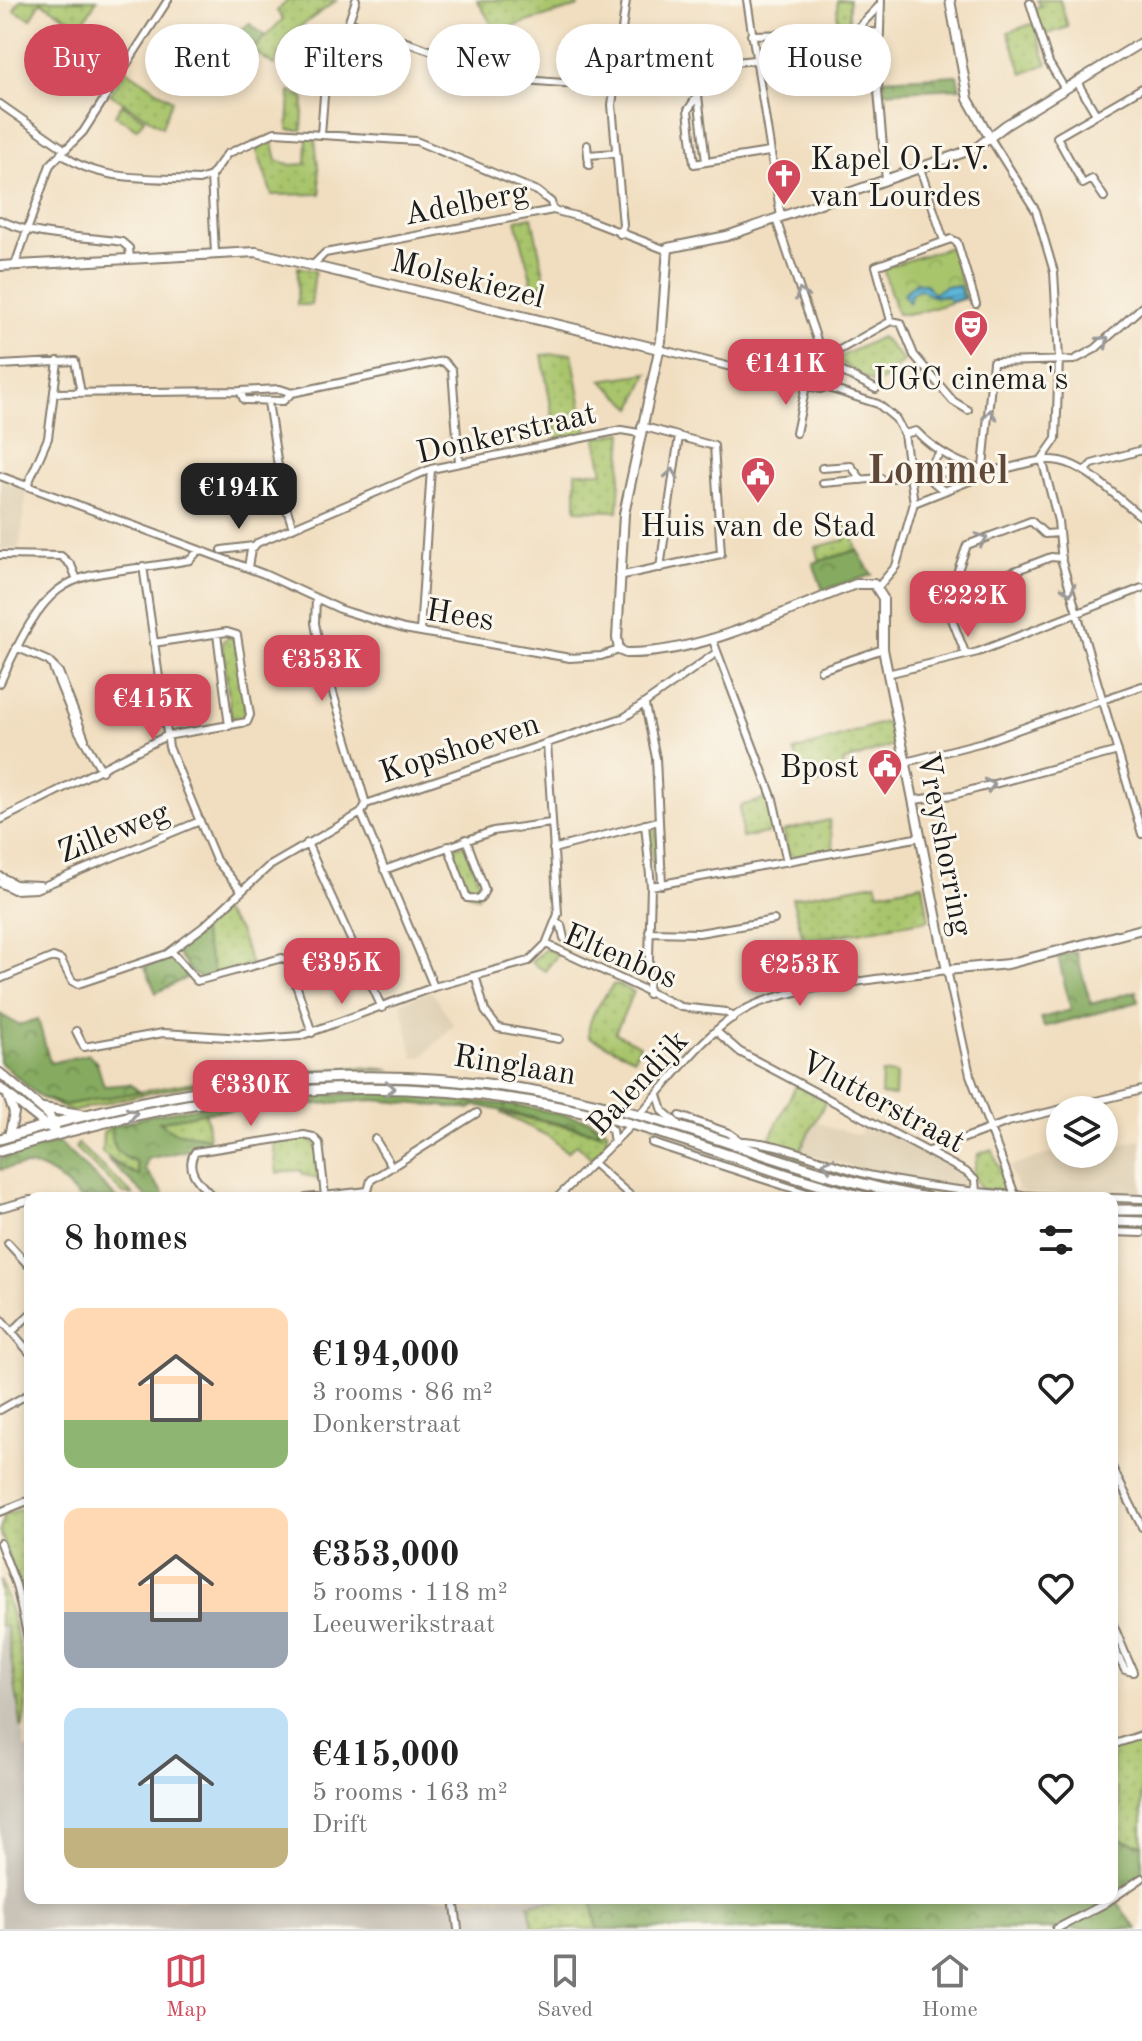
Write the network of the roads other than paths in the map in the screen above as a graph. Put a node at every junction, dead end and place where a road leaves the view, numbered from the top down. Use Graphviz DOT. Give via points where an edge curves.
graph roads {
  1 [pos="168,0"];
  2 [pos="356,0"];
  3 [pos="626,0"];
  4 [pos="747,0"];
  5 [pos="950,0"];
  6 [pos="880,2"];
  7 [pos="1030,3"];
  8 [pos="349,22"];
  9 [pos="623,24"];
  10 [pos="861,24"];
  11 [pos="880,24"];
  12 [pos="751,35"];
  13 [pos="759,35"];
  14 [pos="1142,42"];
  15 [pos="754,60"];
  16 [pos="743,62"];
  17 [pos="556,82"];
  18 [pos="1077,82"];
  19 [pos="1142,88"];
  20 [pos="1065,89"];
  21 [pos="614,96"];
  22 [pos="697,96"];
  23 [pos="878,96"];
  24 [pos="0,104"];
  25 [pos="1096,114"];
  26 [pos="321,134"];
  27 [pos="990,138"];
  28 [pos="587,145"];
  29 [pos="62,151"];
  30 [pos="769,152"];
  31 [pos="616,153"];
  32 [pos="588,155"];
  33 [pos="706,162"];
  34 [pos="589,165"];
  35 [pos="920,168"];
  36 [pos="211,176"];
  37 [pos="886,180"];
  38 [pos="1104,197"];
  39 [pos="553,210"];
  40 [pos="778,218"];
  41 [pos="0,220"];
  42 [pos="24,231"];
  43 [pos="620,234"];
  44 [pos="944,241"];
  45 [pos="666,250"];
  46 [pos="215,253"];
  47 [pos="130,258"];
  48 [pos="15,265"];
  49 [pos="313,265"];
  50 [pos="0,266"];
  51 [pos="976,304"];
  52 [pos="1142,307"];
  53 [pos="891,321"];
  54 [pos="659,349"];
  55 [pos="827,357"];
  56 [pos="1059,359"];
  57 [pos="58,361"];
  58 [pos="0,365"];
  59 [pos="831,366"];
  60 [pos="806,386"];
  61 [pos="825,387"];
  62 [pos="876,389"];
  63 [pos="240,391"];
  64 [pos="54,393"];
  65 [pos="81,393"];
  66 [pos="292,393"];
  67 [pos="268,402"];
  68 [pos="968,410"];
  69 [pos="640,430"];
  70 [pos="796,433"];
  71 [pos="904,434"];
  72 [pos="679,436"];
  73 [pos="1142,450"];
  74 [pos="940,453"];
  75 [pos="1042,459"];
  76 [pos="459,462"];
  77 [pos="822,468"];
  78 [pos="983,468"];
  79 [pos="431,469"];
  80 [pos="1085,471"];
  81 [pos="930,474"];
  82 [pos="0,476"];
  83 [pos="911,476"];
  84 [pos="881,478"];
  85 [pos="890,478"];
  86 [pos="862,480"];
  87 [pos="823,483"];
  88 [pos="27,486"];
  89 [pos="944,491"];
  90 [pos="914,503"];
  91 [pos="1142,517"];
  92 [pos="293,528"];
  93 [pos="1059,533"];
  94 [pos="253,546"];
  95 [pos="199,550"];
  96 [pos="222,550"];
  97 [pos="0,555"];
  98 [pos="1062,558"];
  99 [pos="143,566"];
  100 [pos="248,567"];
  101 [pos="660,568"];
  102 [pos="619,576"];
  103 [pos="76,577"];
  104 [pos="878,587"];
  105 [pos="1142,588"];
  106 [pos="947,597"];
  107 [pos="316,598"];
  108 [pos="1077,614"];
  109 [pos="420,632"];
  110 [pos="217,634"];
  111 [pos="712,637"];
  112 [pos="153,643"];
  113 [pos="16,647"];
  114 [pos="883,649"];
  115 [pos="619,650"];
  116 [pos="716,653"];
  117 [pos="966,655"];
  118 [pos="821,670"];
  119 [pos="887,674"];
  120 [pos="0,683"];
  121 [pos="1142,686"];
  122 [pos="1103,699"];
  123 [pos="645,705"];
  124 [pos="229,726"];
  125 [pos="166,736"];
  126 [pos="547,743"];
  127 [pos="1118,751"];
  128 [pos="906,762"];
  129 [pos="102,771"];
  130 [pos="914,800"];
  131 [pos="366,804"];
  132 [pos="361,813"];
  133 [pos="0,820"];
  134 [pos="200,821"];
  135 [pos="658,821"];
  136 [pos="551,823"];
  137 [pos="645,824"];
  138 [pos="1142,834"];
  139 [pos="921,837"];
  140 [pos="466,839"];
  141 [pos="307,843"];
  142 [pos="448,846"];
  143 [pos="553,849"];
  144 [pos="787,862"];
  145 [pos="384,870"];
  146 [pos="0,876"];
  147 [pos="0,883"];
  148 [pos="43,885"];
  149 [pos="662,885"];
  150 [pos="651,886"];
  151 [pos="240,889"];
  152 [pos="774,920"];
  153 [pos="556,922"];
  154 [pos="1142,929"];
  155 [pos="649,932"];
  156 [pos="564,938"];
  157 [pos="546,944"];
  158 [pos="171,951"];
  159 [pos="947,970"];
  160 [pos="476,978"];
  161 [pos="0,979"];
  162 [pos="434,987"];
  163 [pos="648,994"];
  164 [pos="382,1008"];
  165 [pos="733,1018"];
  166 [pos="76,1031"];
  167 [pos="717,1032"];
  168 [pos="312,1033"];
  169 [pos="559,1039"];
  170 [pos="0,1073"];
  171 [pos="3,1090"];
  172 [pos="1142,1090"];
  173 [pos="658,1095"];
  174 [pos="41,1107"];
  175 [pos="477,1113"];
  176 [pos="86,1114"];
  177 [pos="594,1115"];
  178 [pos="639,1115"];
  179 [pos="680,1116"];
  180 [pos="631,1125"];
  181 [pos="52,1127"];
  182 [pos="686,1129"];
  183 [pos="989,1129"];
  184 [pos="666,1135"];
  185 [pos="5,1138"];
  186 [pos="375,1139"];
  187 [pos="739,1140"];
  188 [pos="722,1142"];
  189 [pos="614,1143"];
  190 [pos="652,1143"];
  191 [pos="0,1151"];
  192 [pos="682,1151"];
  193 [pos="926,1152"];
  194 [pos="594,1164"];
  195 [pos="392,1167"];
  196 [pos="209,1192"];
  197 [pos="325,1192"];
  198 [pos="370,1192"];
  199 [pos="564,1192"];
  200 [pos="626,1192"];
  201 [pos="804,1192"];
  202 [pos="850,1192"];
  203 [pos="900,1192"];
  204 [pos="976,1192"];
  205 [pos="1014,1192"];
  206 [pos="1118,1198"];
  207 [pos="1142,1199"];
  208 [pos="24,1202"];
  209 [pos="0,1208"];
  210 [pos="1118,1210"];
  211 [pos="1142,1210"];
  212 [pos="1118,1221"];
  213 [pos="1142,1222"];
  214 [pos="1118,1232"];
  215 [pos="1142,1233"];
  216 [pos="8,1243"];
  217 [pos="24,1260"];
  218 [pos="24,1320"];
  219 [pos="2,1322"];
  220 [pos="13,1331"];
  221 [pos="24,1345"];
  222 [pos="24,1396"];
  223 [pos="0,1410"];
  224 [pos="1118,1479"];
  225 [pos="1122,1487"];
  226 [pos="1118,1488"];
  227 [pos="24,1505"];
  228 [pos="0,1512"];
  229 [pos="1142,1527"];
  230 [pos="0,1543"];
  231 [pos="24,1620"];
  232 [pos="1118,1638"];
  233 [pos="1118,1657"];
  234 [pos="1142,1735"];
  235 [pos="1118,1743"];
  236 [pos="1142,1878"];
  237 [pos="1118,1894"];
  238 [pos="455,1904"];
  239 [pos="1104,1904"];
  240 [pos="458,1929"];
  241 [pos="1056,1929"];
  1 -- 29 [label="street" via="83,132"];
  2 -- 8 [label="street"];
  3 -- 9 [label="street"];
  4 -- 12 [label="street"];
  5 -- 27 [label="main road" via="968,99"];
  6 -- 10 [label="street"];
  6 -- 11 [label="street"];
  7 -- 20 [label="street" via="1049,63"];
  8 -- 17 [label="street" via="512,79"];
  8 -- 26 [label="street" via="324,96"];
  12 -- 13 [label="street"];
  12 -- 15 [label="street"];
  14 -- 18 [label="main road"];
  15 -- 16 [label="street"];
  15 -- 30 [label="street"];
  18 -- 20 [label="main road"];
  18 -- 25 [label="street"];
  19 -- 25 [label="street"];
  20 -- 27 [label="main road"];
  21 -- 31 [label="street"];
  22 -- 33 [label="street"];
  22 -- 33 [label="street" via="688,110 694,164"];
  23 -- 37 [label="street"];
  24 -- 29 [label="street"];
  25 -- 38 [label="street" via="1057,139 1083,184 1092,179"];
  26 -- 36 [label="street" via="267,134 227,154"];
  26 -- 39 [label="street" via="407,139 435,146 537,191"];
  27 -- 35 [label="main road"];
  27 -- 56 [label="street" via="1040,220 1054,272"];
  28 -- 32 [label="street"];
  29 -- 36 [label="street" via="77,165 96,172 199,180"];
  29 -- 42 [label="street" via="48,169"];
  30 -- 33 [label="street"];
  30 -- 40 [label="street"];
  31 -- 32 [label="street"];
  31 -- 43 [label="street"];
  32 -- 34 [label="street"];
  35 -- 37 [label="main road"];
  35 -- 44 [label="street"];
  36 -- 46 [label="street"];
  37 -- 40 [label="main road"];
  39 -- 43 [label="street, Adelberg"];
  39 -- 49 [label="street, Adelberg" via="325,253"];
  40 -- 45 [label="main road"];
  55 -- 40 [label="street, one-way"];
  41 -- 42 [label="street"];
  42 -- 47 [label="street" via="122,242"];
  42 -- 48 [label="street"];
  43 -- 45 [label="street, Adelberg"];
  44 -- 51 [label="street" via="957,242"];
  44 -- 53 [label="street" via="876,266"];
  45 -- 54 [label="main road"];
  46 -- 47 [label="main road, Molsekiezel"];
  46 -- 49 [label="main road, Molsekiezel" via="256,252"];
  47 -- 48 [label="main road, Molsekiezel"];
  48 -- 50 [label="main road, Molsekiezel"];
  49 -- 54 [label="main road, Molsekiezel"];
  56 -- 52 [label="street, one-way" via="1074,360 1095,349"];
  53 -- 55 [label="street"];
  53 -- 68 [label="street" via="901,323 914,355 953,401"];
  54 -- 60 [label="street, Molsekiezel"];
  54 -- 69 [label="main road"];
  55 -- 59 [label="street"];
  56 -- 75 [label="street" via="1056,439"];
  78 -- 56 [label="street, one-way" via="993,362"];
  57 -- 58 [label="street"];
  57 -- 64 [label="street"];
  57 -- 65 [label="street" via="78,365"];
  59 -- 61 [label="street"];
  59 -- 62 [label="street"];
  60 -- 61 [label="street, Molsekiezel"];
  60 -- 70 [label="street"];
  61 -- 71 [label="street, Molsekiezel" via="885,409"];
  63 -- 65 [label="street"];
  63 -- 66 [label="street"];
  63 -- 67 [label="street" via="248,402"];
  64 -- 65 [label="street"];
  64 -- 88 [label="street" via="48,438"];
  66 -- 67 [label="street" via="288,400"];
  66 -- 76 [label="street" via="443,361 452,370"];
  67 -- 92 [label="street"];
  69 -- 72 [label="street, Donkerstraat"];
  69 -- 76 [label="street, Donkerstraat"];
  69 -- 102 [label="main road" via="625,505"];
  71 -- 74 [label="street" via="916,431"];
  71 -- 83 [label="street"];
  101 -- 72 [label="street, one-way"];
  72 -- 101 [label="street, Donkerstraat" via="714,446 721,554"];
  73 -- 80 [label="street" via="1092,464"];
  74 -- 78 [label="street"];
  74 -- 81 [label="street" via="932,460"];
  75 -- 78 [label="street"];
  75 -- 80 [label="street"];
  75 -- 93 [label="street"];
  76 -- 79 [label="street, Donkerstraat"];
  77 -- 86 [label="street" via="851,466"];
  78 -- 81 [label="street"];
  78 -- 89 [label="street" via="972,480"];
  79 -- 92 [label="street, Donkerstraat"];
  79 -- 109 [label="street"];
  80 -- 91 [label="street"];
  81 -- 89 [label="street"];
  82 -- 88 [label="street, Hees"];
  83 -- 85 [label="street"];
  83 -- 90 [label="street"];
  84 -- 86 [label="street"];
  86 -- 87 [label="street"];
  88 -- 95 [label="street, Hees"];
  89 -- 90 [label="street"];
  90 -- 104 [label="street" via="896,566"];
  92 -- 94 [label="street, Donkerstraat"];
  93 -- 98 [label="street"];
  106 -- 93 [label="street, one-way" via="967,545 1031,521 1045,534"];
  94 -- 96 [label="street, Donkerstraat"];
  94 -- 100 [label="street"];
  95 -- 99 [label="street" via="190,560"];
  95 -- 100 [label="street, Hees"];
  97 -- 103 [label="street" via="61,556"];
  98 -- 106 [label="street" via="1051,557"];
  98 -- 108 [label="street, one-way"];
  99 -- 103 [label="street"];
  99 -- 112 [label="street"];
  100 -- 107 [label="street, Hees"];
  101 -- 102 [label="street"];
  102 -- 115 [label="main road"];
  103 -- 113 [label="street" via="41,605"];
  104 -- 111 [label="main road, Hees" via="856,584"];
  104 -- 114 [label="main road, Vreyshorring" via="883,598"];
  105 -- 108 [label="street"];
  106 -- 117 [label="street"];
  107 -- 109 [label="street, Hees"];
  107 -- 131 [label="street" via="320,649"];
  108 -- 117 [label="street"];
  108 -- 122 [label="street"];
  109 -- 115 [label="street, Hees" via="570,658"];
  110 -- 112 [label="street"];
  110 -- 124 [label="street"];
  110 -- 124 [label="street" via="240,639 250,715 247,722"];
  111 -- 115 [label="main road, Hees" via="637,652"];
  111 -- 116 [label="street"];
  112 -- 125 [label="street"];
  113 -- 120 [label="street"];
  113 -- 129 [label="street" via="53,668 79,732"];
  114 -- 118 [label="street"];
  114 -- 119 [label="main road, Vreyshorring"];
  116 -- 123 [label="street, Kopshoeven"];
  116 -- 144 [label="street" via="773,799"];
  117 -- 119 [label="street"];
  119 -- 128 [label="main road, Vreyshorring"];
  121 -- 122 [label="street"];
  122 -- 127 [label="street"];
  122 -- 128 [label="street" via="983,742"];
  123 -- 126 [label="street, Kopshoeven"];
  123 -- 135 [label="street" via="656,758"];
  124 -- 125 [label="street"];
  125 -- 129 [label="street"];
  125 -- 134 [label="street"];
  126 -- 131 [label="street, Kopshoeven"];
  126 -- 136 [label="street"];
  130 -- 127 [label="street, one-way" via="953,795"];
  127 -- 138 [label="street"];
  128 -- 130 [label="main road, Vreyshorring"];
  129 -- 133 [label="street"];
  130 -- 139 [label="main road, Vreyshorring"];
  131 -- 132 [label="street, Kopshoeven"];
  132 -- 141 [label="street, Kopshoeven"];
  132 -- 145 [label="street"];
  134 -- 148 [label="street, Zilleweg"];
  134 -- 151 [label="street" via="216,860"];
  135 -- 137 [label="street"];
  135 -- 149 [label="street"];
  136 -- 140 [label="street" via="507,827"];
  136 -- 143 [label="street"];
  137 -- 143 [label="street"];
  137 -- 150 [label="street"];
  139 -- 144 [label="street"];
  139 -- 159 [label="main road, Vreyshorring"];
  140 -- 142 [label="street"];
  140 -- 142 [label="street" via="485,890 480,899 467,898"];
  141 -- 151 [label="street, Kopshoeven"];
  141 -- 164 [label="street"];
  142 -- 145 [label="street"];
  143 -- 153 [label="street"];
  144 -- 149 [label="street"];
  145 -- 162 [label="street"];
  146 -- 148 [label="street, Zilleweg" via="15,884"];
  147 -- 148 [label="street, Zilleweg" via="23,891"];
  149 -- 150 [label="street"];
  150 -- 155 [label="street"];
  151 -- 158 [label="street, Kopshoeven"];
  152 -- 155 [label="street" via="699,933"];
  153 -- 156 [label="street"];
  153 -- 157 [label="street"];
  154 -- 159 [label="main road" via="1017,963"];
  155 -- 163 [label="street"];
  157 -- 160 [label="street, Eltenbos" via="525,964"];
  157 -- 163 [label="street, Eltenbos"];
  158 -- 161 [label="street, Kopshoeven" via="78,984 53,957"];
  158 -- 168 [label="street" via="197,981 288,960"];
  159 -- 165 [label="street, Balendijk" via="788,995"];
  159 -- 183 [label="street, Vreyshorring" via="970,1075"];
  160 -- 162 [label="street, Eltenbos"];
  160 -- 169 [label="street" via="485,1011 498,1028"];
  162 -- 164 [label="street, Eltenbos"];
  163 -- 165 [label="street, Eltenbos"];
  164 -- 168 [label="street, Eltenbos"];
  165 -- 167 [label="street, Balendijk"];
  166 -- 168 [label="street, Eltenbos" via="84,1047 163,1033 259,1039"];
  167 -- 173 [label="street, Balendijk"];
  167 -- 193 [label="street, Vlutterstraat" via="740,1052"];
  170 -- 174 [label="main road"];
  171 -- 181 [label="main road"];
  171 -- 185 [label="main road" via="14,1109"];
  172 -- 183 [label="street"];
  173 -- 178 [label="street, Balendijk"];
  173 -- 182 [label="street" via="665,1114"];
  174 -- 176 [label="main road, Ringlaan"];
  174 -- 181 [label="main road"];
  175 -- 195 [label="street"];
  176 -- 178 [label="highway, Ringlaan" via="220,1085 382,1076 535,1091"];
  176 -- 181 [label="highway, Ringlaan"];
  177 -- 180 [label="highway, Ringlaan"];
  181 -- 177 [label="highway, Ringlaan, one-way" via="208,1099 329,1088 470,1093"];
  177 -- 189 [label="street" via="612,1130"];
  178 -- 180 [label="street, Balendijk"];
  178 -- 182 [label="highway, Ringlaan"];
  179 -- 187 [label="street"];
  180 -- 184 [label="highway, Ringlaan"];
  180 -- 189 [label="street, Balendijk"];
  181 -- 185 [label="highway"];
  181 -- 191 [label="highway"];
  182 -- 188 [label="highway, Ringlaan"];
  183 -- 193 [label="street"];
  183 -- 205 [label="street, Vreyshorring"];
  184 -- 192 [label="street"];
  184 -- 202 [label="highway, Ringlaan"];
  186 -- 195 [label="street"];
  187 -- 188 [label="street"];
  204 -- 187 [label="street, one-way" via="873,1176"];
  188 -- 203 [label="highway, Ringlaan" via="818,1174"];
  189 -- 194 [label="street, Balendijk"];
  190 -- 192 [label="street"];
  192 -- 201 [label="street"];
  193 -- 204 [label="street, Vlutterstraat" via="972,1177"];
  194 -- 199 [label="street, Balendijk"];
  194 -- 200 [label="street"];
  195 -- 198 [label="street" via="368,1182"];
  196 -- 197 [label="street" via="191,1170 195,1152 304,1135 319,1143"];
  206 -- 207 [label="street"];
  208 -- 209 [label="street"];
  210 -- 211 [label="highway"];
  212 -- 213 [label="highway"];
  214 -- 215 [label="street"];
  216 -- 217 [label="street"];
  218 -- 220 [label="street"];
  219 -- 220 [label="street"];
  220 -- 221 [label="street"];
  222 -- 223 [label="street"];
  224 -- 225 [label="street"];
  225 -- 226 [label="street"];
  225 -- 229 [label="street"];
  227 -- 228 [label="street"];
  230 -- 231 [label="street"];
  232 -- 233 [label="street" via="1133,1672 1125,1670"];
  234 -- 235 [label="street"];
  236 -- 237 [label="street"];
  238 -- 240 [label="street"];
  239 -- 241 [label="street"];
}
